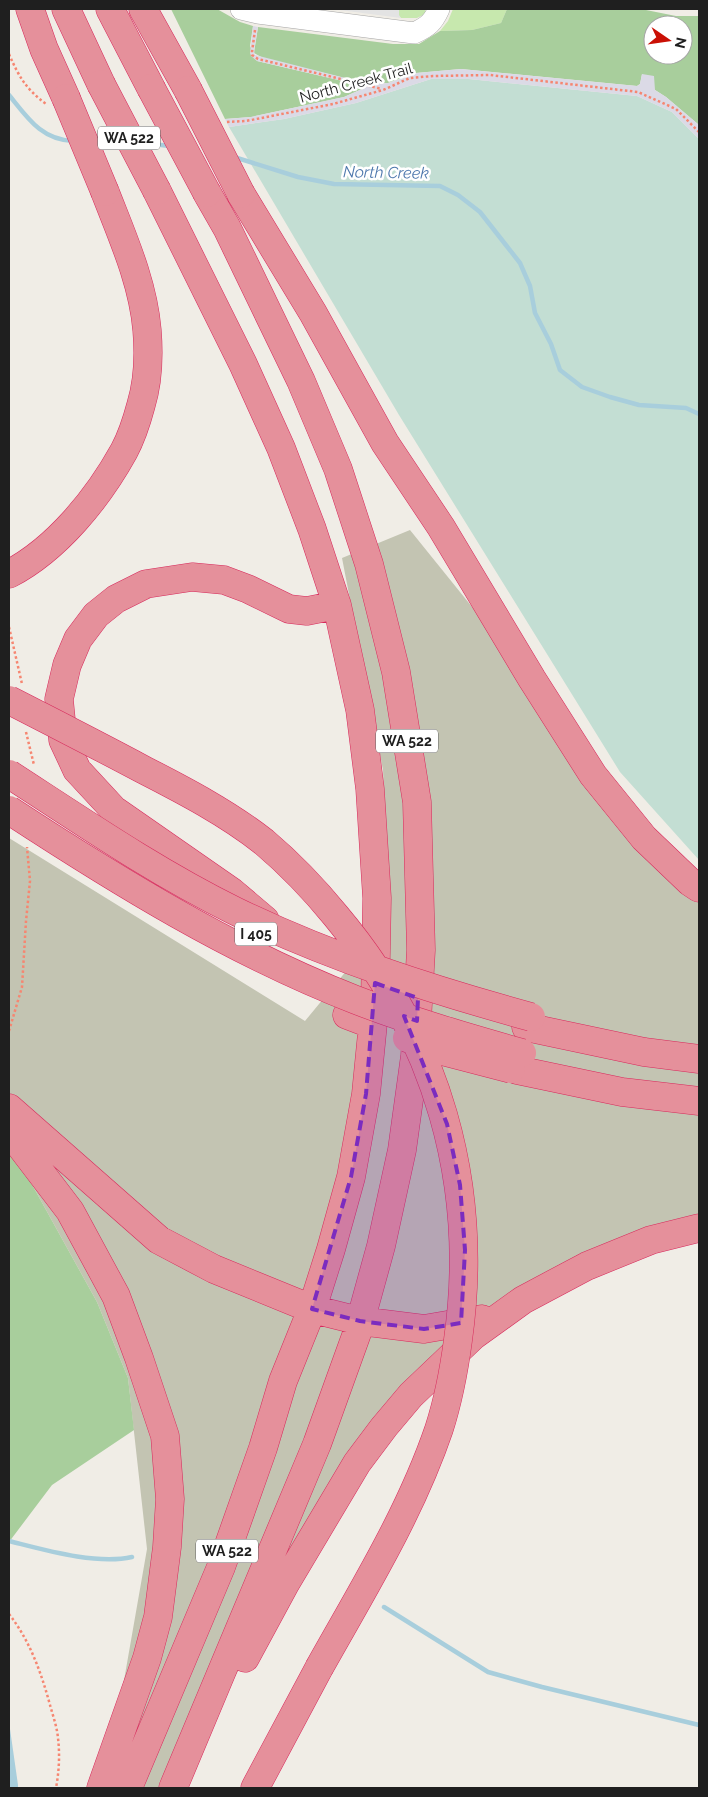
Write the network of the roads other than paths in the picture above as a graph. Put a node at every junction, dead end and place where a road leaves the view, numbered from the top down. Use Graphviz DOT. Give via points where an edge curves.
graph roads {
  1 [pos="30,9"];
  2 [pos="66,9"];
  3 [pos="110,9"];
  4 [pos="143,9"];
  5 [pos="149,9"];
  6 [pos="241,9"];
  7 [pos="439,9"];
  8 [pos="162,42"];
  9 [pos="9,574"];
  10 [pos="338,605"];
  11 [pos="9,700"];
  12 [pos="9,774"];
  13 [pos="9,790"];
  14 [pos="9,810"];
  15 [pos="9,821"];
  16 [pos="699,888"];
  17 [pos="280,932"];
  18 [pos="528,1022"];
  19 [pos="699,1046"];
  20 [pos="699,1058"];
  21 [pos="519,1062"];
  22 [pos="699,1087"];
  23 [pos="699,1101"];
  24 [pos="9,1108"];
  25 [pos="9,1131"];
  26 [pos="34,1146"];
  27 [pos="699,1228"];
  28 [pos="523,1300"];
  29 [pos="312,1309"];
  30 [pos="360,1321"];
  31 [pos="101,1788"];
  32 [pos="128,1788"];
  33 [pos="173,1788"];
  34 [pos="178,1788"];
  35 [pos="255,1788"];
  1 -- 9 [label="highway, bridge" via="59,103 105,192 126,248 142,298 148,357 143,396 125,450 100,490 78,517 41,552"];
  2 -- 10 [label="highway, WA 522, bridge" via="244,364 281,448"];
  3 -- 30 [label="highway, WA 522, bridge" via="227,228 302,380 338,469 369,564 396,672 417,802 421,950 415,1056 402,1150 381,1246"];
  4 -- 8 [label="highway"];
  5 -- 8 [label="highway"];
  6 -- 7 [label="lane" via="414,33 426,28"];
  8 -- 16 [label="highway, bridge" via="241,194 313,313 385,443 441,527 532,680 593,775 644,838"];
  10 -- 17 [label="highway, bridge" via="307,611 289,610 224,580 192,577 146,584 116,599 96,616 78,639 58,699 63,740 77,770 114,810 232,892"];
  10 -- 29 [label="highway, WA 522" via="360,710 370,789 377,898 375,1003 366,1094 351,1177"];
  11 -- 35 [label="highway, bridge" via="208,803 263,842 310,884 361,945 396,1001 421,1050 447,1124 460,1185 465,1250 462,1318 454,1370 439,1428 415,1490"];
  12 -- 17 [label="highway, I 405, bridge" via="167,875"];
  13 -- 18 [label="highway, I 405" via="96,848 264,938 366,980 428,1001"];
  14 -- 21 [label="highway, I 405, bridge" via="161,905 241,948 356,1000 450,1032"];
  15 -- 21 [label="highway, I 405, bridge" via="187,932 347,1015 438,1050"];
  17 -- 18 [label="highway, I 405, bridge" via="333,955"];
  18 -- 19 [label="highway, I 405"];
  18 -- 20 [label="highway, I 405" via="644,1052"];
  21 -- 22 [label="highway, I 405"];
  21 -- 23 [label="highway, I 405" via="622,1092"];
  24 -- 26 [label="highway"];
  25 -- 26 [label="highway"];
  26 -- 29 [label="highway" via="159,1240 214,1269"];
  26 -- 31 [label="highway" via="116,1296 165,1436 170,1499 158,1617 147,1658"];
  27 -- 28 [label="highway" via="651,1240 587,1266"];
  28 -- 30 [label="highway" via="482,1318 424,1329"];
  28 -- 34 [label="highway" via="473,1336 411,1395 357,1463 285,1584"];
  29 -- 30 [label="highway"];
  29 -- 32 [label="highway, WA 522" via="283,1381 221,1567"];
  30 -- 33 [label="highway, WA 522" via="317,1444"];
}
